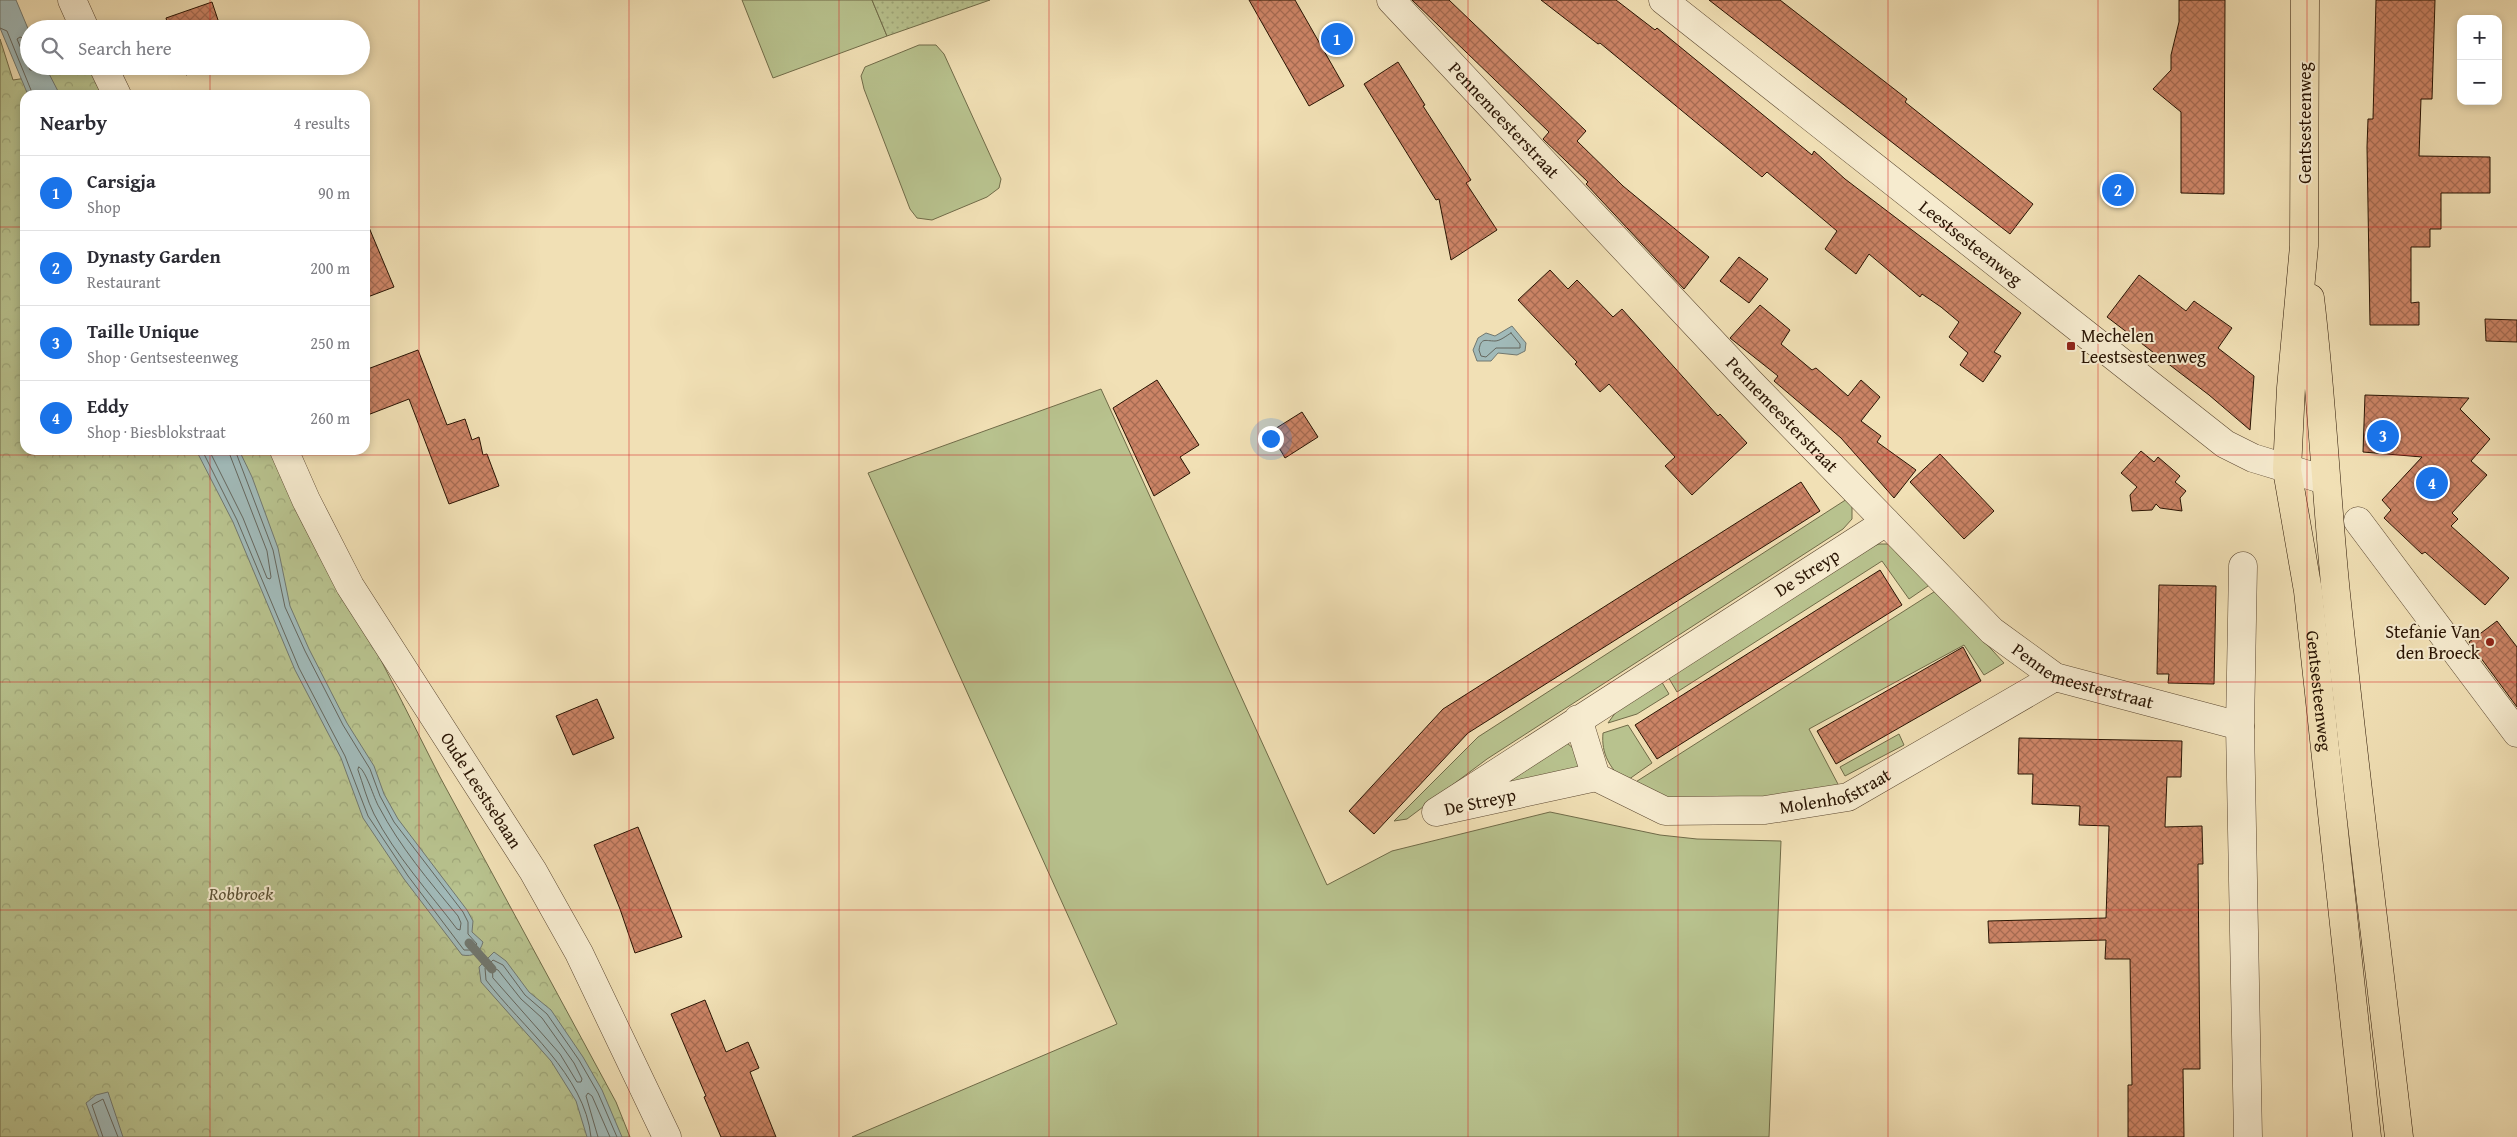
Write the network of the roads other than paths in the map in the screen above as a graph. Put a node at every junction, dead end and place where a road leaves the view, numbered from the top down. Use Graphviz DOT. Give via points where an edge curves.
graph roads {
  1 [pos="72,0"];
  2 [pos="1391,0"];
  3 [pos="1663,0"];
  4 [pos="2305,0"];
  5 [pos="81,20"];
  6 [pos="107,75"];
  7 [pos="114,90"];
  8 [pos="2304,246"];
  9 [pos="286,455"];
  10 [pos="2287,470"];
  11 [pos="2325,480"];
  12 [pos="2358,521"];
  13 [pos="1886,522"];
  14 [pos="2243,566"];
  15 [pos="2055,677"];
  16 [pos="1578,719"];
  17 [pos="2240,726"];
  18 [pos="2517,733"];
  19 [pos="1596,777"];
  20 [pos="667,1137"];
  21 [pos="2248,1137"];
  22 [pos="2367,1137"];
  23 [pos="2399,1137"];
  1 -- 5 [label="street"];
  2 -- 13 [label="street, Pennemeesterstraat"];
  3 -- 10 [label="street, Leestsesteenweg" via="2225,444"];
  4 -- 8 [label="main road, Gentsesteenweg"];
  6 -- 7 [label="street"];
  8 -- 10 [label="main road, Gentsesteenweg"];
  8 -- 11 [label="main road, Gentsesteenweg" via="2321,388"];
  9 -- 20 [label="street, Oude Leestsebaan" via="350,586 533,871 579,953"];
  10 -- 11 [label="street, Leestsesteenweg"];
  10 -- 22 [label="main road, Gentsesteenweg" via="2308,592"];
  11 -- 23 [label="main road, Gentsesteenweg"];
  12 -- 18 [label="street"];
  13 -- 15 [label="street, Pennemeesterstraat" via="1992,631"];
  13 -- 16 [label="street, De Streyp"];
  14 -- 17 [label="street"];
  15 -- 17 [label="street, Pennemeesterstraat"];
  15 -- 19 [label="street, Molenhofstraat" via="1848,797 1765,810 1665,811"];
  16 -- 19 [label="street"];
  16 -- 19 [label="street, De Streyp" via="1436,812"];
  17 -- 21 [label="street"];
}
